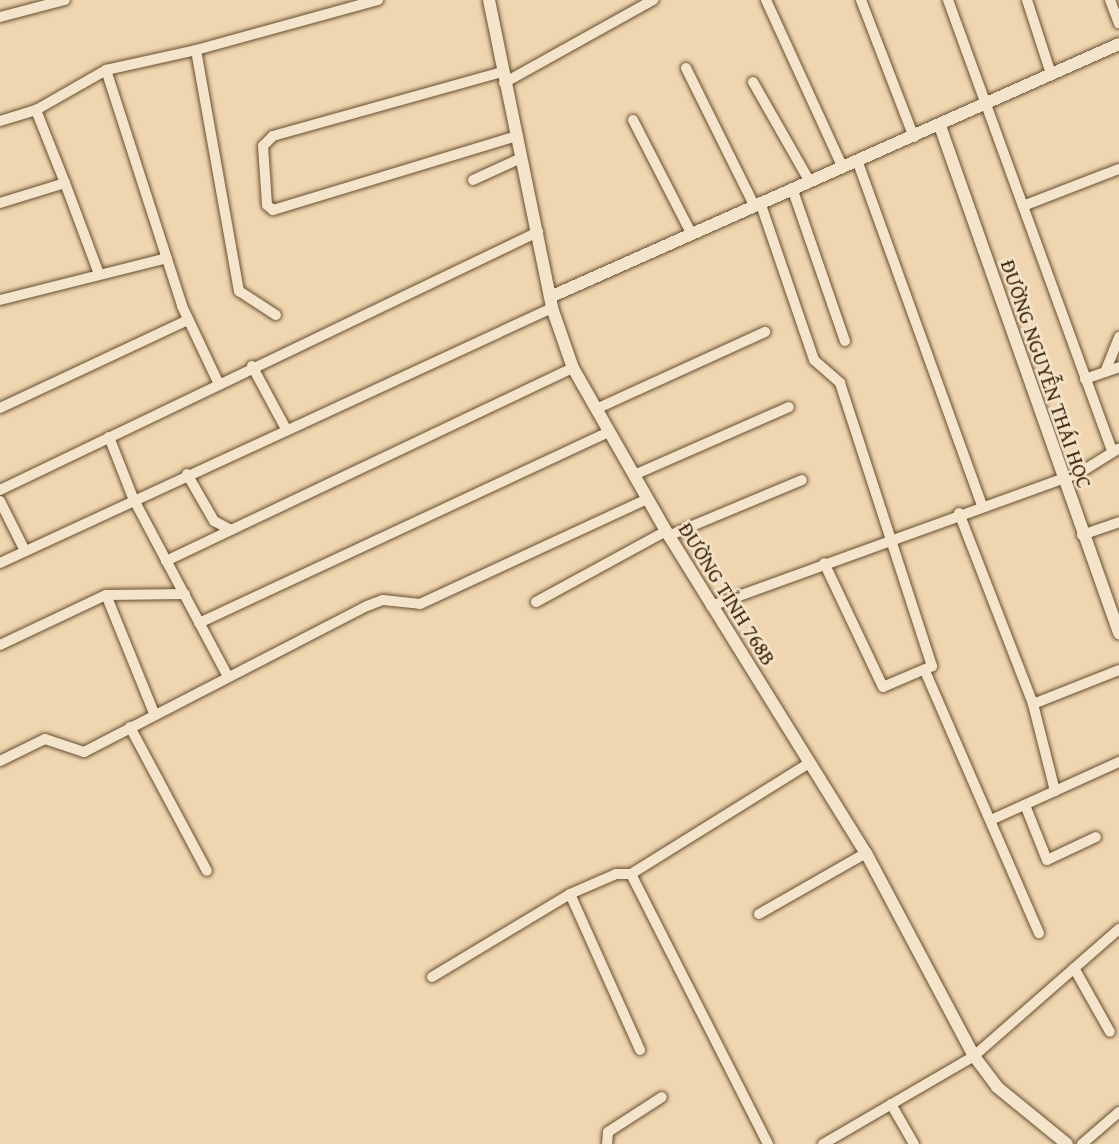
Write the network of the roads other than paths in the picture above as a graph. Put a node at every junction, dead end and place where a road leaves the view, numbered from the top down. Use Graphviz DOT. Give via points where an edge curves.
graph roads {
  1 [pos="65,0"];
  2 [pos="378,0"];
  3 [pos="489,0"];
  4 [pos="653,0"];
  5 [pos="766,0"];
  6 [pos="861,0"];
  7 [pos="948,0"];
  8 [pos="1027,0"];
  9 [pos="1110,0"];
  10 [pos="0,17"];
  11 [pos="1119,23"];
  12 [pos="1119,44"];
  13 [pos="196,50"];
  14 [pos="686,68"];
  15 [pos="106,70"];
  16 [pos="1051,74"];
  17 [pos="503,78"];
  18 [pos="752,82"];
  19 [pos="986,105"];
  20 [pos="36,110"];
  21 [pos="633,120"];
  22 [pos="0,121"];
  23 [pos="940,126"];
  24 [pos="516,136"];
  25 [pos="914,136"];
  26 [pos="521,158"];
  27 [pos="857,160"];
  28 [pos="842,166"];
  29 [pos="1119,169"];
  30 [pos="473,180"];
  31 [pos="809,180"];
  32 [pos="65,183"];
  33 [pos="792,188"];
  34 [pos="0,203"];
  35 [pos="757,204"];
  36 [pos="1023,206"];
  37 [pos="538,232"];
  38 [pos="691,233"];
  39 [pos="167,258"];
  40 [pos="99,274"];
  41 [pos="0,300"];
  42 [pos="551,303"];
  43 [pos="276,315"];
  44 [pos="188,320"];
  45 [pos="765,332"];
  46 [pos="1119,337"];
  47 [pos="845,341"];
  48 [pos="253,366"];
  49 [pos="1119,367"];
  50 [pos="573,368"];
  51 [pos="1105,372"];
  52 [pos="1085,379"];
  53 [pos="218,382"];
  54 [pos="789,407"];
  55 [pos="0,408"];
  56 [pos="596,409"];
  57 [pos="286,429"];
  58 [pos="610,432"];
  59 [pos="110,437"];
  60 [pos="1116,450"];
  61 [pos="187,474"];
  62 [pos="634,475"];
  63 [pos="1061,479"];
  64 [pos="802,480"];
  65 [pos="0,490"];
  66 [pos="133,498"];
  67 [pos="647,499"];
  68 [pos="0,501"];
  69 [pos="982,506"];
  70 [pos="959,513"];
  71 [pos="1119,522"];
  72 [pos="231,530"];
  73 [pos="667,534"];
  74 [pos="1082,535"];
  75 [pos="892,538"];
  76 [pos="25,551"];
  77 [pos="166,561"];
  78 [pos="0,563"];
  79 [pos="824,563"];
  80 [pos="185,594"];
  81 [pos="1119,594"];
  82 [pos="106,595"];
  83 [pos="1106,599"];
  84 [pos="536,602"];
  85 [pos="711,606"];
  86 [pos="199,623"];
  87 [pos="1119,633"];
  88 [pos="0,645"];
  89 [pos="1119,670"];
  90 [pos="925,671"];
  91 [pos="227,676"];
  92 [pos="1033,704"];
  93 [pos="154,713"];
  94 [pos="130,727"];
  95 [pos="0,761"];
  96 [pos="1119,762"];
  97 [pos="809,763"];
  98 [pos="1055,791"];
  99 [pos="1025,805"];
  100 [pos="991,820"];
  101 [pos="1097,837"];
  102 [pos="866,853"];
  103 [pos="207,871"];
  104 [pos="631,874"];
  105 [pos="570,894"];
  106 [pos="759,914"];
  107 [pos="1119,929"];
  108 [pos="1039,933"];
  109 [pos="1074,968"];
  110 [pos="432,977"];
  111 [pos="1110,1032"];
  112 [pos="640,1050"];
  113 [pos="974,1056"];
  114 [pos="662,1097"];
  115 [pos="891,1104"];
  116 [pos="1119,1112"];
  117 [pos="607,1144"];
  118 [pos="768,1144"];
  119 [pos="822,1144"];
  120 [pos="914,1144"];
  121 [pos="1067,1144"];
  122 [pos="1082,1144"];
  1 -- 10 [label="street"];
  2 -- 13 [label="street"];
  3 -- 17 [label="street, ĐƯỜNG TỈNH 768B"];
  4 -- 17 [label="street"];
  5 -- 28 [label="street"];
  6 -- 25 [label="street"];
  7 -- 19 [label="street"];
  8 -- 16 [label="street"];
  9 -- 11 [label="street"];
  12 -- 16 [label="street"];
  13 -- 15 [label="street"];
  13 -- 43 [label="street" via="239,291"];
  14 -- 35 [label="street"];
  15 -- 20 [label="street"];
  15 -- 39 [label="street"];
  16 -- 19 [label="street"];
  17 -- 24 [label="street, ĐƯỜNG TỈNH 768B"];
  17 -- 24 [label="street" via="273,136 263,146 267,205 273,209"];
  18 -- 31 [label="street"];
  19 -- 23 [label="street"];
  19 -- 36 [label="street"];
  20 -- 22 [label="street"];
  20 -- 32 [label="street"];
  21 -- 38 [label="street"];
  23 -- 25 [label="street"];
  23 -- 63 [label="street, ĐƯỜNG NGUYỄN THÁI HỌC"];
  24 -- 26 [label="street, ĐƯỜNG TỈNH 768B"];
  25 -- 27 [label="street"];
  26 -- 30 [label="street"];
  26 -- 37 [label="street, ĐƯỜNG TỈNH 768B"];
  27 -- 28 [label="street"];
  27 -- 69 [label="street"];
  28 -- 31 [label="street"];
  29 -- 36 [label="street"];
  31 -- 33 [label="street"];
  32 -- 34 [label="street"];
  32 -- 40 [label="street"];
  33 -- 35 [label="street"];
  33 -- 47 [label="street"];
  35 -- 38 [label="street"];
  35 -- 75 [label="street" via="814,360 840,383"];
  36 -- 52 [label="street"];
  37 -- 42 [label="street, ĐƯỜNG TỈNH 768B"];
  37 -- 48 [label="street"];
  38 -- 42 [label="street"];
  39 -- 40 [label="street"];
  39 -- 44 [label="street"];
  40 -- 41 [label="street"];
  42 -- 50 [label="street, ĐƯỜNG TỈNH 768B"];
  42 -- 57 [label="street"];
  44 -- 53 [label="street"];
  44 -- 55 [label="street"];
  45 -- 56 [label="street"];
  46 -- 51 [label="street"];
  48 -- 53 [label="street"];
  48 -- 57 [label="street"];
  49 -- 51 [label="street"];
  50 -- 56 [label="street, ĐƯỜNG TỈNH 768B"];
  50 -- 72 [label="street"];
  51 -- 52 [label="street"];
  52 -- 60 [label="street"];
  53 -- 59 [label="street"];
  54 -- 62 [label="street"];
  56 -- 58 [label="street, ĐƯỜNG TỈNH 768B"];
  57 -- 61 [label="street"];
  58 -- 62 [label="street, ĐƯỜNG TỈNH 768B"];
  58 -- 86 [label="street"];
  59 -- 65 [label="street"];
  59 -- 66 [label="street"];
  60 -- 63 [label="street"];
  61 -- 66 [label="street"];
  61 -- 72 [label="street" via="214,521"];
  62 -- 67 [label="street, ĐƯỜNG TỈNH 768B"];
  63 -- 69 [label="street"];
  63 -- 74 [label="street, ĐƯỜNG NGUYỄN THÁI HỌC"];
  64 -- 73 [label="street"];
  66 -- 76 [label="street"];
  66 -- 77 [label="street"];
  67 -- 73 [label="street, ĐƯỜNG TỈNH 768B"];
  67 -- 91 [label="street" via="420,604 367,606"];
  68 -- 76 [label="street"];
  69 -- 70 [label="street"];
  70 -- 75 [label="street"];
  70 -- 92 [label="street"];
  71 -- 74 [label="street"];
  72 -- 77 [label="street"];
  73 -- 84 [label="street"];
  73 -- 85 [label="street, ĐƯỜNG TỈNH 768B"];
  74 -- 83 [label="street, ĐƯỜNG NGUYỄN THÁI HỌC"];
  75 -- 79 [label="street"];
  75 -- 90 [label="street" via="934,658"];
  76 -- 78 [label="street"];
  77 -- 80 [label="street"];
  79 -- 85 [label="street"];
  79 -- 90 [label="street" via="883,687"];
  80 -- 82 [label="street"];
  80 -- 86 [label="street"];
  81 -- 83 [label="street"];
  82 -- 88 [label="street"];
  82 -- 93 [label="street"];
  83 -- 87 [label="street, ĐƯỜNG NGUYỄN THÁI HỌC"];
  85 -- 97 [label="street, ĐƯỜNG TỈNH 768B"];
  86 -- 91 [label="street"];
  89 -- 92 [label="street"];
  90 -- 100 [label="street"];
  91 -- 93 [label="street"];
  92 -- 98 [label="street"];
  93 -- 94 [label="street"];
  94 -- 95 [label="street" via="84,752 45,739"];
  94 -- 103 [label="street"];
  96 -- 98 [label="street"];
  97 -- 102 [label="street, ĐƯỜNG TỈNH 768B"];
  97 -- 104 [label="street"];
  98 -- 99 [label="street"];
  99 -- 100 [label="street"];
  99 -- 101 [label="street" via="1049,861"];
  100 -- 108 [label="street"];
  102 -- 106 [label="street"];
  102 -- 113 [label="street, ĐƯỜNG TỈNH 768B"];
  104 -- 105 [label="street" via="615,874"];
  104 -- 118 [label="street"];
  105 -- 110 [label="street"];
  105 -- 112 [label="street"];
  107 -- 109 [label="street"];
  109 -- 111 [label="street"];
  109 -- 113 [label="street"];
  113 -- 115 [label="street"];
  113 -- 121 [label="street, ĐƯỜNG TỈNH 768B" via="997,1087"];
  114 -- 117 [label="street" via="608,1132"];
  115 -- 119 [label="street"];
  115 -- 120 [label="street"];
  116 -- 122 [label="street"];
}
